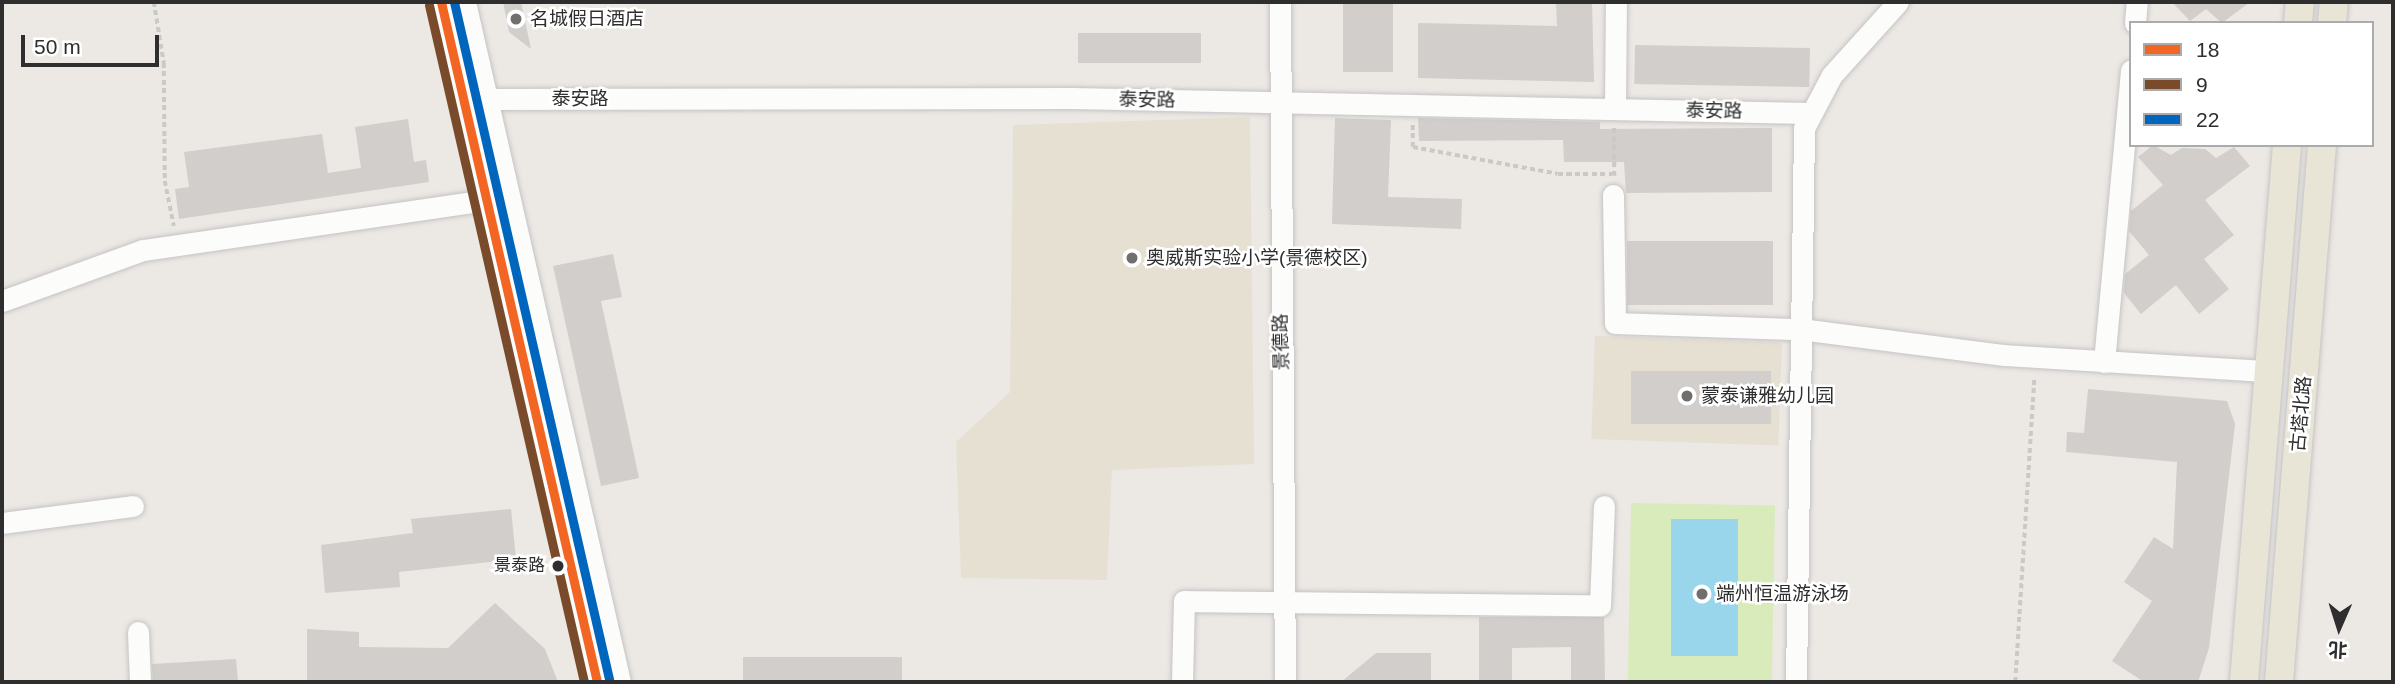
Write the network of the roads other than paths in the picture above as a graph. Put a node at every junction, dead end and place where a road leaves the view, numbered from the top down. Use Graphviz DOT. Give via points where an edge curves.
graph roads {
  1 [pos="441,2"];
  2 [pos="465,2"];
  3 [pos="1280,2"];
  4 [pos="1292,2"];
  5 [pos="1616,2"];
  6 [pos="1898,2"];
  7 [pos="2137,2"];
  8 [pos="2300,2"];
  9 [pos="2334,2"];
  10 [pos="2135,21"];
  11 [pos="2298,21"];
  12 [pos="2332,21"];
  13 [pos="2129,92"];
  14 [pos="463,99"];
  15 [pos="486,99"];
  16 [pos="1284,103"];
  17 [pos="1615,108"];
  18 [pos="1809,113"];
  19 [pos="2287,147"];
  20 [pos="2322,147"];
  21 [pos="1613,195"];
  22 [pos="485,200"];
  23 [pos="2,301"];
  24 [pos="1800,329"];
  25 [pos="2104,362"];
  26 [pos="2267,371"];
  27 [pos="133,506"];
  28 [pos="1604,506"];
  29 [pos="2,523"];
  30 [pos="1291,604"];
  31 [pos="2251,609"];
  32 [pos="2285,610"];
  33 [pos="138,632"];
  34 [pos="140,682"];
  35 [pos="597,682"];
  36 [pos="620,682"];
  37 [pos="1182,682"];
  38 [pos="1284,682"];
  39 [pos="1298,682"];
  40 [pos="1796,682"];
  41 [pos="2244,682"];
  42 [pos="2279,682"];
  1 -- 14 [label="street"];
  2 -- 15 [label="street"];
  3 -- 16 [label="street, 景德路"];
  4 -- 16 [label="street, 景德路"];
  5 -- 17 [label="street"];
  6 -- 18 [label="street" via="1832,75"];
  7 -- 10 [label="street"];
  8 -- 11 [label="main road"];
  9 -- 12 [label="main road"];
  13 -- 25 [label="street"];
  14 -- 15 [label="street, 泰安路"];
  14 -- 22 [label="street"];
  15 -- 16 [label="street, 泰安路"];
  15 -- 36 [label="street"];
  16 -- 17 [label="street, 泰安路"];
  16 -- 30 [label="street, 景德路"];
  17 -- 18 [label="street, 泰安路"];
  18 -- 24 [label="street" via="1800,167"];
  19 -- 26 [label="main road, 古塔北路"];
  20 -- 32 [label="main road, 古塔北路"];
  21 -- 24 [label="street" via="1615,323"];
  22 -- 23 [label="street" via="143,250"];
  22 -- 35 [label="street"];
  24 -- 25 [label="street"];
  24 -- 40 [label="street"];
  25 -- 26 [label="street"];
  26 -- 31 [label="main road, 古塔北路"];
  27 -- 29 [label="street"];
  28 -- 30 [label="street" via="1601,605"];
  30 -- 37 [label="street" via="1184,601"];
  30 -- 38 [label="street, 景德路"];
  30 -- 39 [label="street, 景德路"];
  31 -- 32 [label="main road"];
  31 -- 41 [label="main road, 古塔北路"];
  32 -- 42 [label="main road, 古塔北路"];
  33 -- 34 [label="street"];
}
